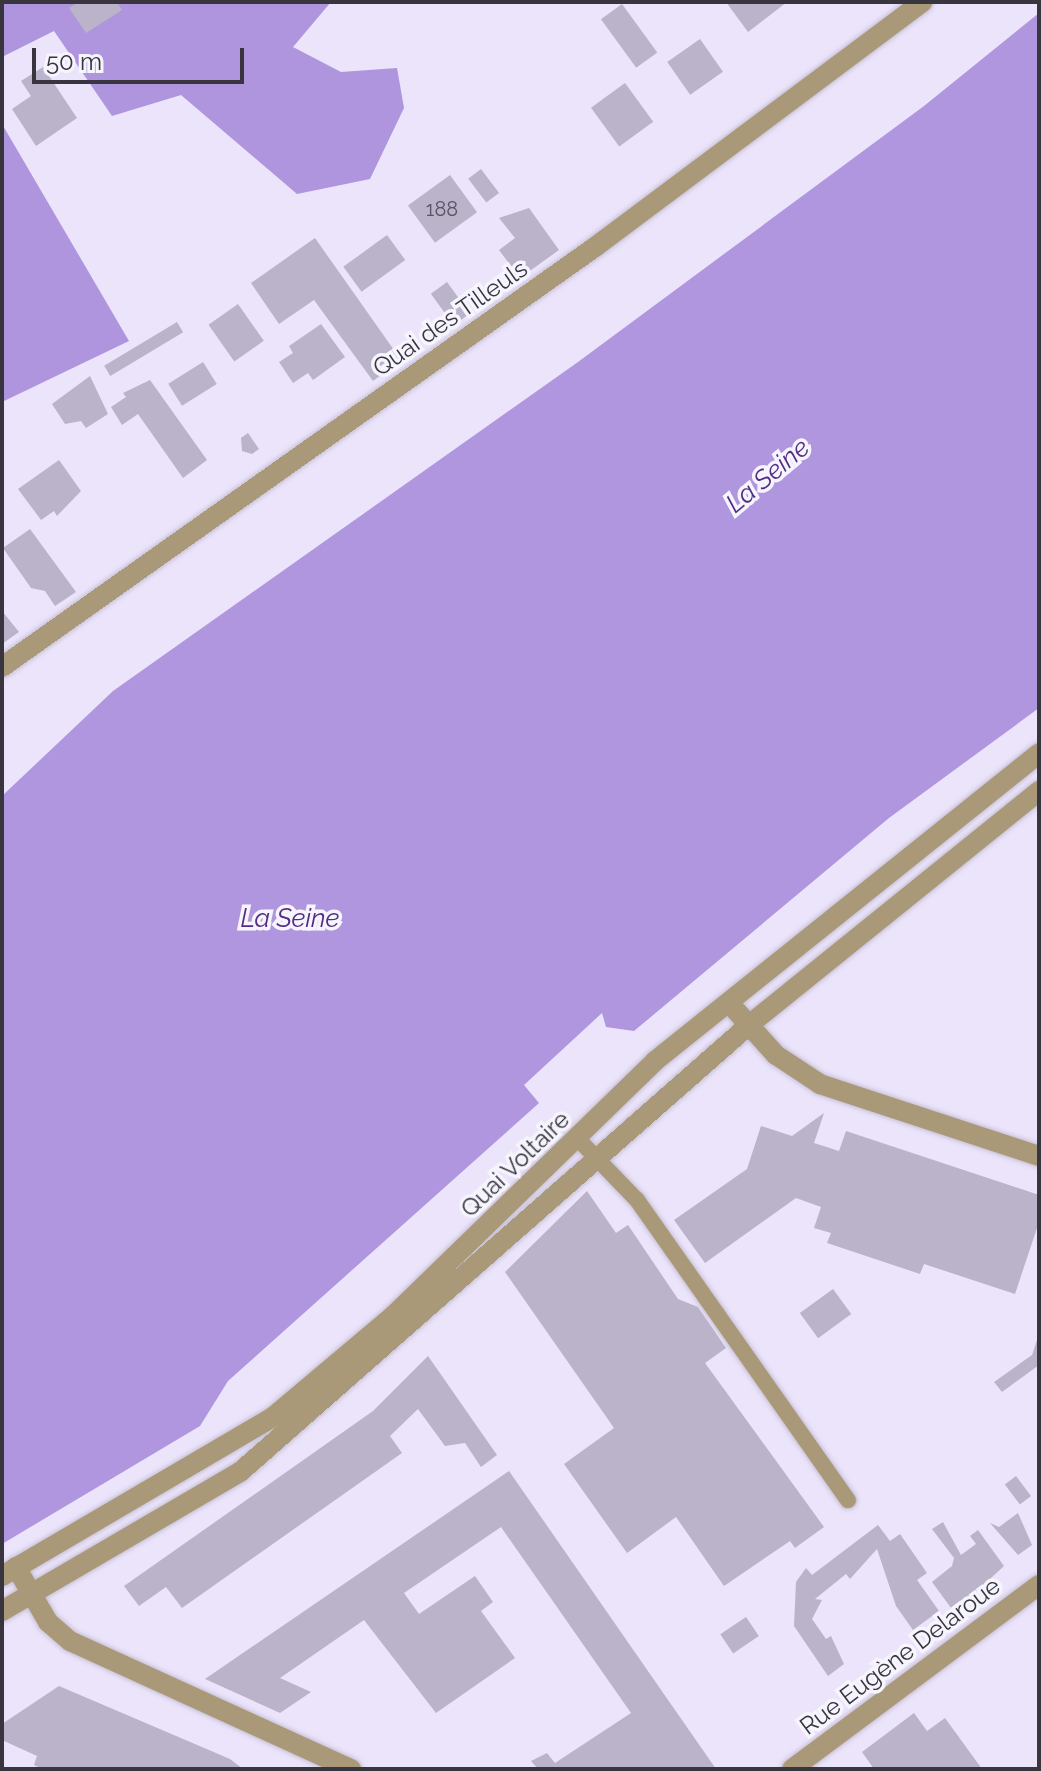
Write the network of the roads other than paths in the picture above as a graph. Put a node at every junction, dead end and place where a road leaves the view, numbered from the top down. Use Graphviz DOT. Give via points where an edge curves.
graph roads {
  1 [pos="922,2"];
  2 [pos="2,667"];
  3 [pos="1039,753"];
  4 [pos="1039,791"];
  5 [pos="730,1004"];
  6 [pos="749,1025"];
  7 [pos="579,1140"];
  8 [pos="1039,1156"];
  9 [pos="594,1160"];
  10 [pos="848,1500"];
  11 [pos="9,1572"];
  12 [pos="1039,1585"];
  13 [pos="30,1595"];
  14 [pos="2,1611"];
  15 [pos="351,1769"];
  16 [pos="792,1769"];
  1 -- 2 [label="street, Quai des Tilleuls" via="595,247"];
  3 -- 5 [label="street, Quai Voltaire"];
  4 -- 6 [label="street, Quai Voltaire"];
  5 -- 6 [label="street"];
  5 -- 7 [label="street, Quai Voltaire" via="655,1061"];
  6 -- 8 [label="street" via="786,1064 820,1084"];
  6 -- 9 [label="street, Quai Voltaire"];
  7 -- 9 [label="lane"];
  7 -- 11 [label="street, Quai Voltaire" via="393,1316 273,1417"];
  9 -- 10 [label="lane" via="637,1200"];
  9 -- 13 [label="street, Quai Voltaire" via="240,1472"];
  11 -- 13 [label="street"];
  12 -- 16 [label="street, Rue Eugène Delaroue"];
  13 -- 14 [label="street, Quai Voltaire"];
  13 -- 15 [label="street" via="70,1641"];
}
